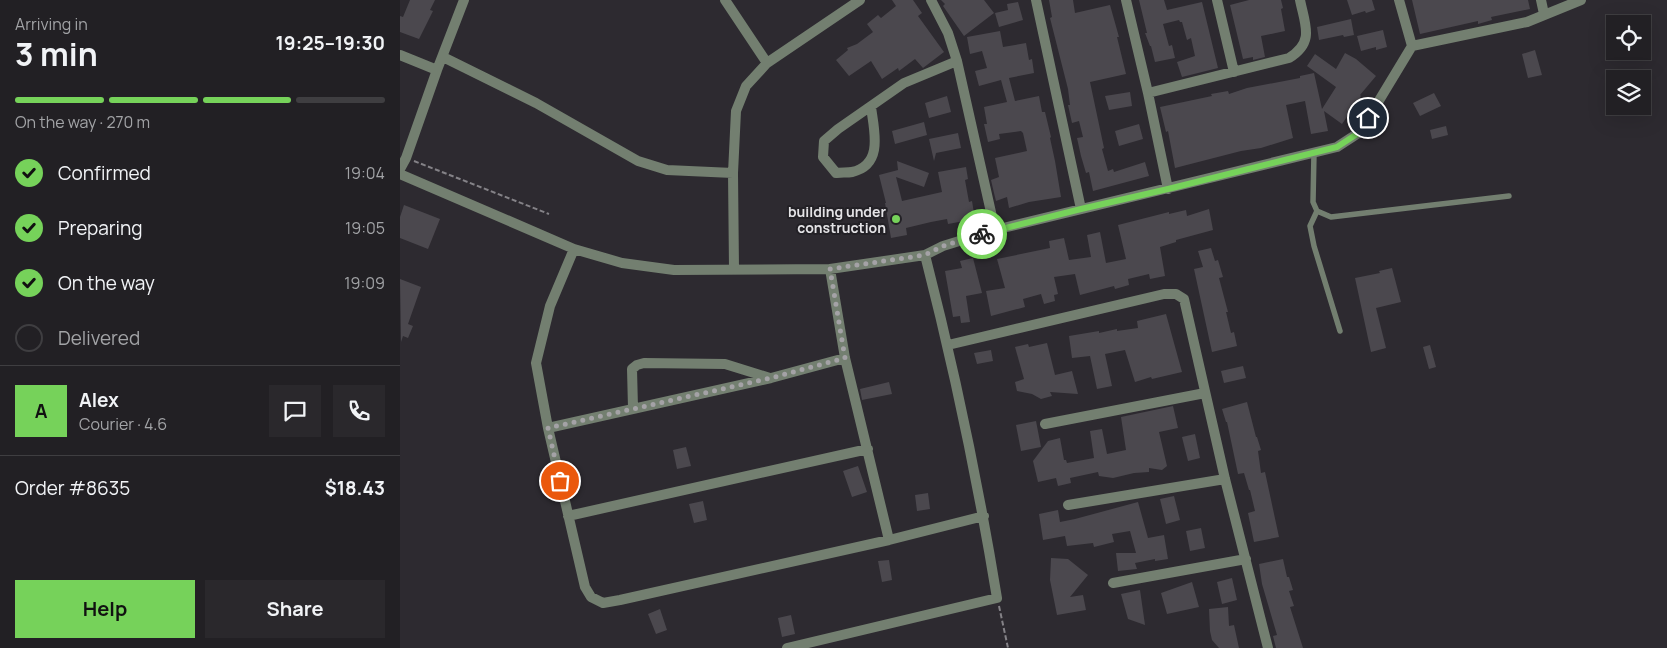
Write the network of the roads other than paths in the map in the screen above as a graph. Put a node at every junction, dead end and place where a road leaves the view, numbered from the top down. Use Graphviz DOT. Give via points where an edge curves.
graph roads {
  1 [pos="464,0"];
  2 [pos="725,0"];
  3 [pos="860,0"];
  4 [pos="931,0"];
  5 [pos="1036,0"];
  6 [pos="1126,0"];
  7 [pos="1217,0"];
  8 [pos="1300,0"];
  9 [pos="1399,0"];
  10 [pos="1542,0"];
  11 [pos="1582,0"];
  12 [pos="1544,14"];
  13 [pos="1412,46"];
  14 [pos="400,55"];
  15 [pos="443,57"];
  16 [pos="957,61"];
  17 [pos="767,63"];
  18 [pos="437,70"];
  19 [pos="1234,72"];
  20 [pos="1148,93"];
  21 [pos="871,107"];
  22 [pos="1314,153"];
  23 [pos="400,169"];
  24 [pos="733,173"];
  25 [pos="400,174"];
  26 [pos="1168,189"];
  27 [pos="1509,196"];
  28 [pos="1081,209"];
  29 [pos="1317,211"];
  30 [pos="995,230"];
  31 [pos="574,249"];
  32 [pos="925,255"];
  33 [pos="734,269"];
  34 [pos="830,269"];
  35 [pos="1340,331"];
  36 [pos="948,345"];
  37 [pos="845,358"];
  38 [pos="771,378"];
  39 [pos="1205,393"];
  40 [pos="633,408"];
  41 [pos="1045,424"];
  42 [pos="548,428"];
  43 [pos="868,449"];
  44 [pos="1225,479"];
  45 [pos="1068,505"];
  46 [pos="568,516"];
  47 [pos="984,516"];
  48 [pos="889,540"];
  49 [pos="1246,559"];
  50 [pos="1113,584"];
  51 [pos="787,648"];
  52 [pos="1268,648"];
  1 -- 15 [label="street"];
  2 -- 17 [label="street"];
  3 -- 17 [label="street"];
  4 -- 16 [label="street" via="948,33"];
  5 -- 28 [label="street"];
  6 -- 20 [label="street"];
  7 -- 19 [label="street"];
  8 -- 19 [label="street" via="1306,41 1299,52 1289,58"];
  9 -- 13 [label="street"];
  10 -- 12 [label="street"];
  11 -- 12 [label="street"];
  12 -- 13 [label="street" via="1527,22"];
  13 -- 22 [label="street" via="1360,132 1337,147"];
  14 -- 18 [label="street"];
  15 -- 18 [label="street"];
  15 -- 24 [label="street" via="536,103 638,160 667,170"];
  16 -- 21 [label="street" via="904,83"];
  16 -- 30 [label="street"];
  17 -- 24 [label="street" via="746,86 736,111"];
  18 -- 23 [label="street"];
  19 -- 20 [label="street"];
  20 -- 26 [label="street"];
  21 -- 21 [label="street" via="824,141 823,156 836,173 853,172 869,162 876,146"];
  22 -- 26 [label="street"];
  22 -- 29 [label="lane" via="1313,202"];
  24 -- 33 [label="street"];
  25 -- 31 [label="street"];
  26 -- 28 [label="street"];
  27 -- 29 [label="lane" via="1331,217"];
  28 -- 30 [label="street"];
  29 -- 35 [label="lane" via="1310,226"];
  30 -- 32 [label="street"];
  31 -- 33 [label="street" via="622,263 665,269"];
  31 -- 42 [label="street" via="550,306 536,363"];
  32 -- 34 [label="street"];
  32 -- 36 [label="street"];
  33 -- 34 [label="street"];
  34 -- 37 [label="street"];
  36 -- 39 [label="street" via="1164,294 1176,294 1184,299"];
  36 -- 47 [label="street"];
  37 -- 38 [label="street"];
  37 -- 43 [label="street"];
  38 -- 40 [label="street"];
  38 -- 40 [label="street" via="725,364 644,363 632,369"];
  39 -- 41 [label="street"];
  39 -- 44 [label="street"];
  40 -- 42 [label="street"];
  42 -- 46 [label="street"];
  43 -- 46 [label="street"];
  43 -- 48 [label="street"];
  44 -- 45 [label="street"];
  44 -- 49 [label="street"];
  46 -- 48 [label="street" via="585,587 591,597 603,602"];
  47 -- 48 [label="street"];
  47 -- 51 [label="street" via="997,598"];
  49 -- 50 [label="street"];
  49 -- 52 [label="street"];
}
